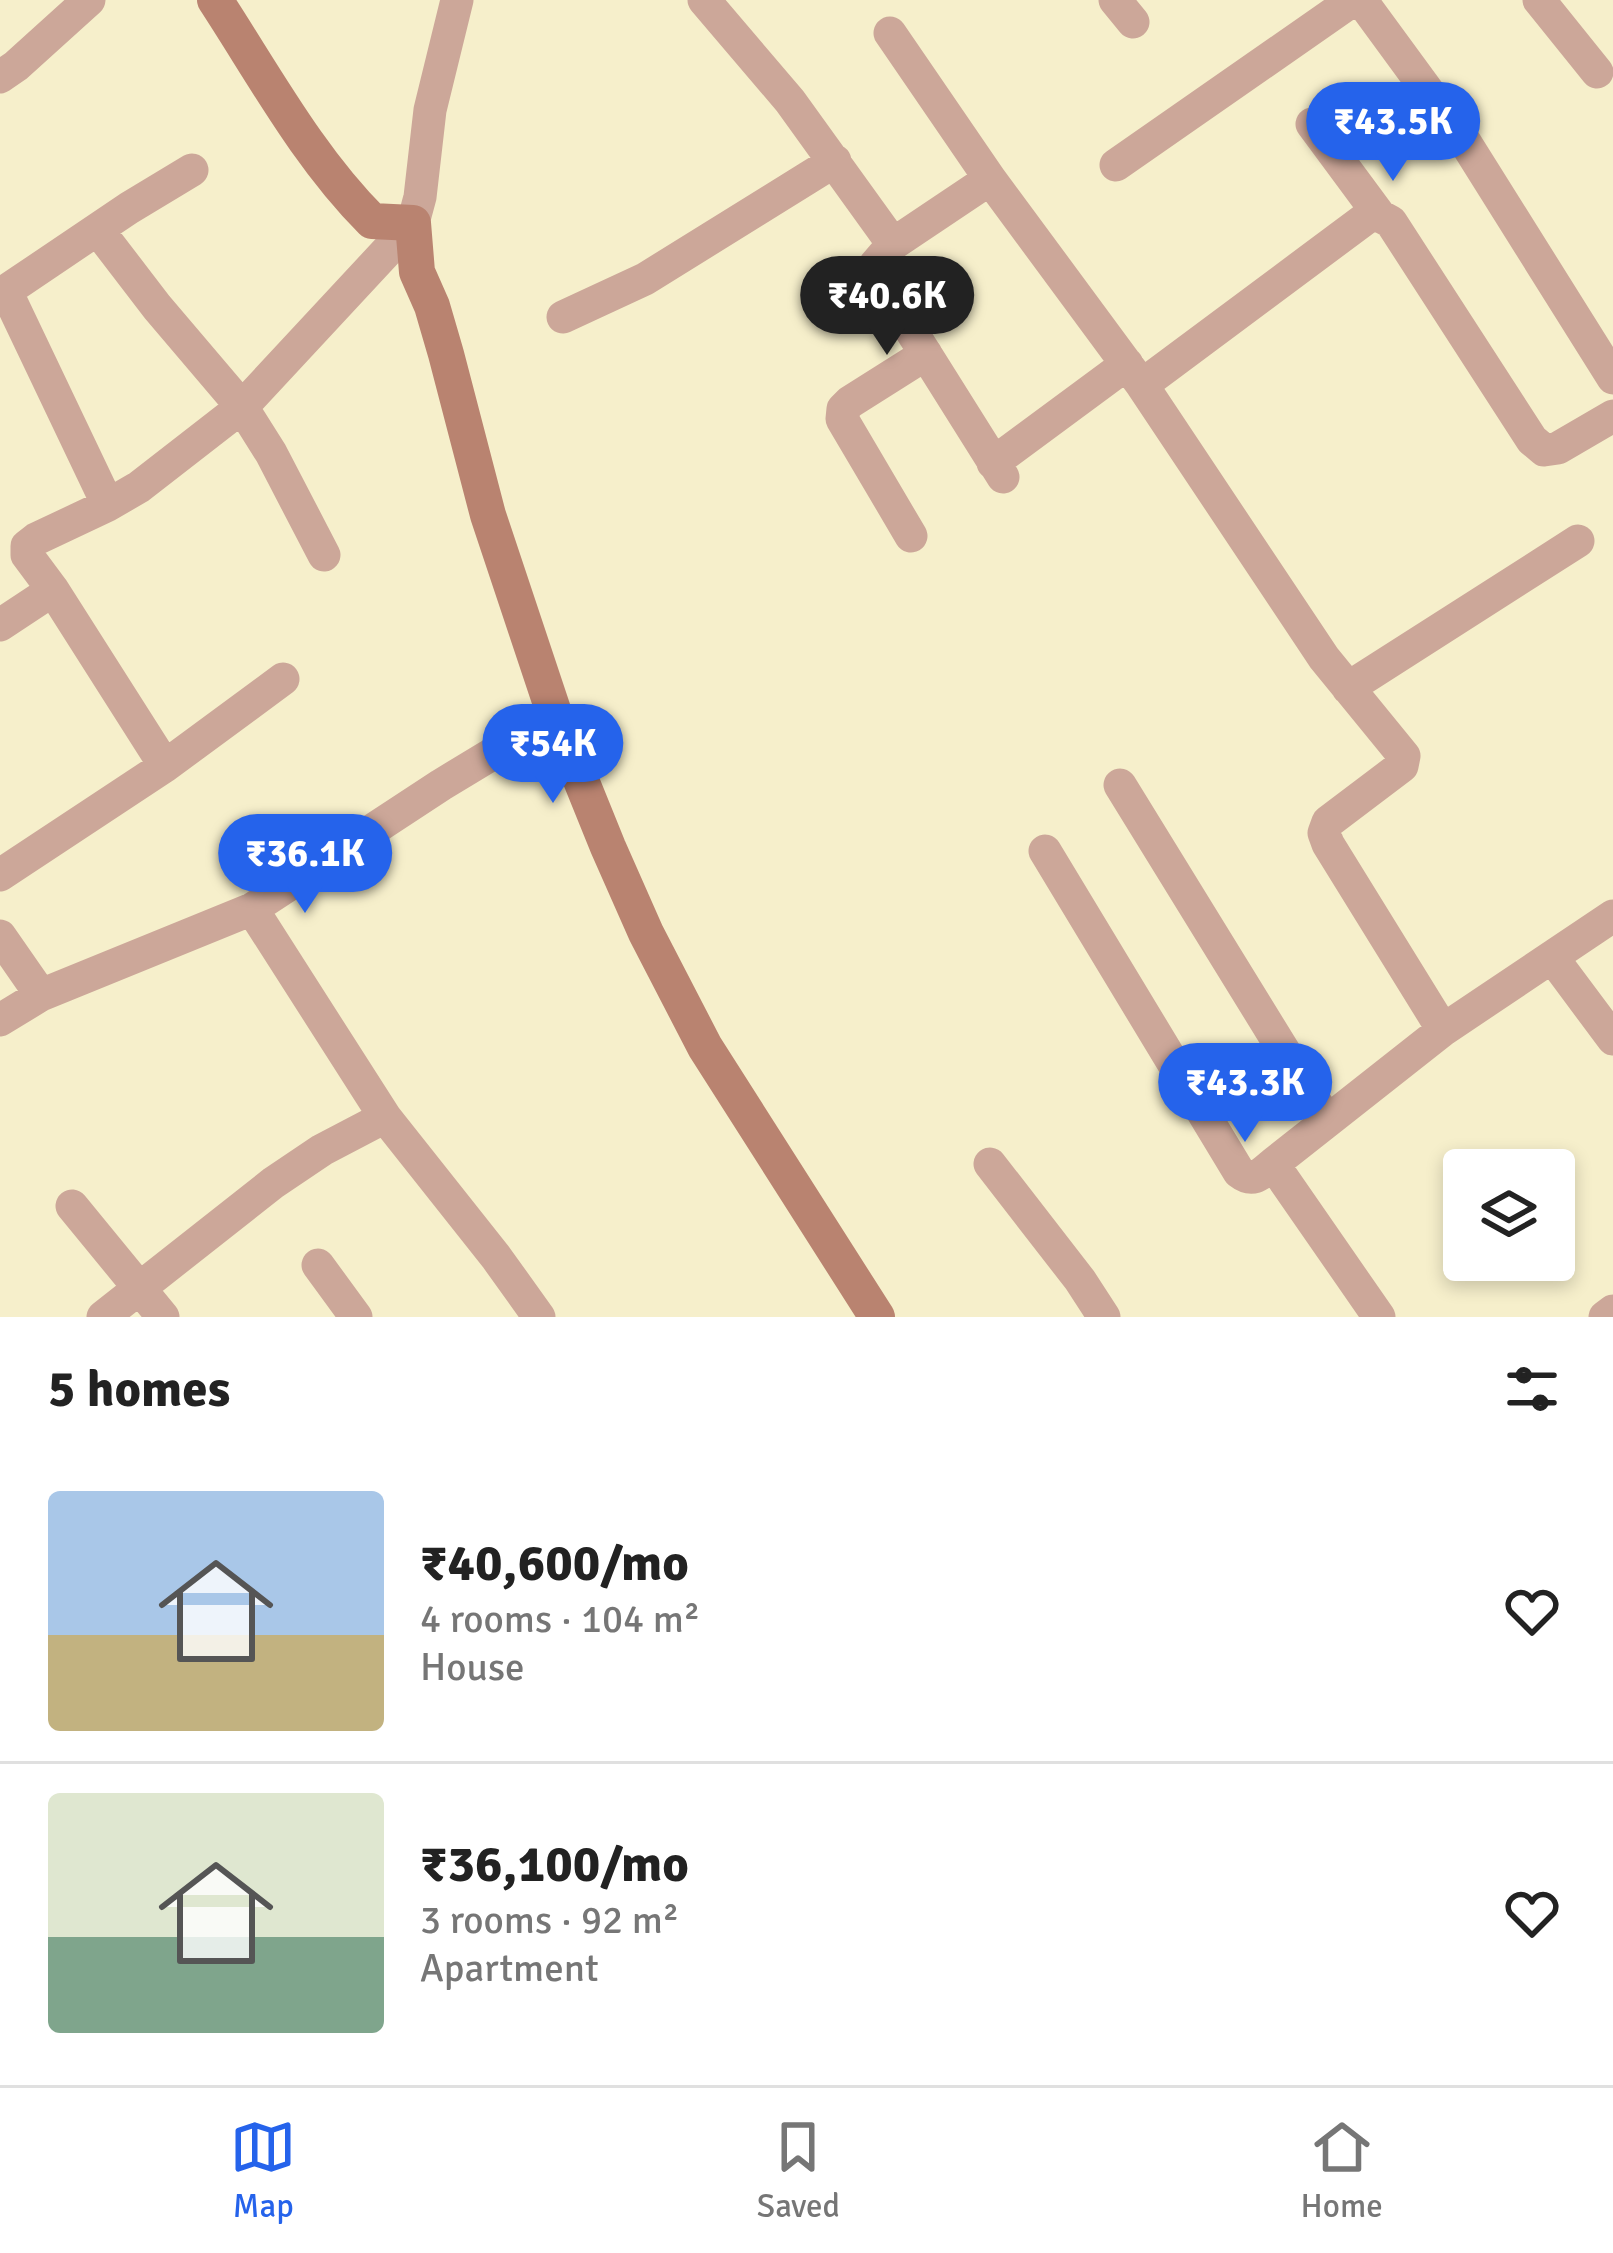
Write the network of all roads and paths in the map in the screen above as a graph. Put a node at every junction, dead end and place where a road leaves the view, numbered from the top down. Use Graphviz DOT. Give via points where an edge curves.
graph roads {
  1 [pos="89,0"];
  2 [pos="215,0"];
  3 [pos="457,0"];
  4 [pos="1357,0"];
  5 [pos="1539,0"];
  6 [pos="717,4"];
  7 [pos="890,33"];
  8 [pos="1597,72"];
  9 [pos="0,77"];
  10 [pos="1312,124"];
  11 [pos="836,161"];
  12 [pos="1116,165"];
  13 [pos="191,170"];
  14 [pos="990,179"];
  15 [pos="1380,216"];
  16 [pos="413,223"];
  17 [pos="98,230"];
  18 [pos="893,244"];
  19 [pos="3,293"];
  20 [pos="563,317"];
  21 [pos="926,354"];
  22 [pos="1135,375"];
  23 [pos="1613,378"];
  24 [pos="242,406"];
  25 [pos="1613,416"];
  26 [pos="108,505"];
  27 [pos="911,536"];
  28 [pos="1578,541"];
  29 [pos="324,555"];
  30 [pos="53,590"];
  31 [pos="0,626"];
  32 [pos="283,679"];
  33 [pos="1348,688"];
  34 [pos="555,716"];
  35 [pos="165,766"];
  36 [pos="1120,785"];
  37 [pos="1046,851"];
  38 [pos="0,875"];
  39 [pos="252,909"];
  40 [pos="1613,916"];
  41 [pos="0,936"];
  42 [pos="1552,957"];
  43 [pos="41,995"];
  44 [pos="0,1021"];
  45 [pos="1443,1030"];
  46 [pos="1613,1039"];
  47 [pos="385,1117"];
  48 [pos="1327,1120"];
  49 [pos="990,1164"];
  50 [pos="1273,1165"];
  51 [pos="72,1206"];
  52 [pos="318,1265"];
  53 [pos="139,1288"];
  54 [pos="1613,1311"];
  55 [pos="103,1317"];
  56 [pos="163,1317"];
  57 [pos="356,1317"];
  58 [pos="539,1317"];
  59 [pos="877,1317"];
  60 [pos="1104,1317"];
  61 [pos="1379,1317"];
  62 [pos="1605,1317"];
  1 -- 9 [label="street"];
  2 -- 16 [label="street" via="346,196 372,221"];
  3 -- 16 [label="street"];
  4 -- 12 [label="street"];
  4 -- 23 [label="street" via="1465,142"];
  5 -- 8 [label="street"];
  6 -- 11 [label="street"];
  7 -- 14 [label="street"];
  10 -- 15 [label="street"];
  11 -- 18 [label="street"];
  11 -- 20 [label="street" via="645,279"];
  13 -- 17 [label="street"];
  14 -- 18 [label="street"];
  14 -- 22 [label="street"];
  15 -- 22 [label="street"];
  15 -- 25 [label="street" via="1532,440 1544,450 1558,448"];
  16 -- 24 [label="street"];
  16 -- 34 [label="street" via="417,272"];
  17 -- 19 [label="street"];
  17 -- 24 [label="street"];
  18 -- 21 [label="street" via="875,265 878,278"];
  19 -- 26 [label="street"];
  21 -- 22 [label="street" via="998,470"];
  21 -- 27 [label="street" via="850,402 842,419"];
  22 -- 33 [label="street"];
  24 -- 26 [label="street"];
  24 -- 29 [label="street"];
  26 -- 30 [label="street" via="26,547"];
  28 -- 33 [label="street"];
  30 -- 31 [label="street"];
  30 -- 35 [label="street"];
  32 -- 35 [label="street"];
  33 -- 45 [label="street" via="1404,756 1324,833"];
  34 -- 39 [label="street"];
  34 -- 59 [label="street" via="627,890 705,1047"];
  35 -- 38 [label="street"];
  36 -- 48 [label="street"];
  37 -- 50 [label="street" via="1239,1172 1256,1178"];
  39 -- 43 [label="street"];
  39 -- 47 [label="street"];
  40 -- 42 [label="street"];
  41 -- 43 [label="street"];
  42 -- 45 [label="street"];
  42 -- 46 [label="street"];
  43 -- 44 [label="street"];
  45 -- 48 [label="street"];
  47 -- 53 [label="street" via="273,1184"];
  47 -- 58 [label="street"];
  48 -- 50 [label="street"];
  49 -- 60 [label="street"];
  50 -- 61 [label="street"];
  51 -- 53 [label="street"];
  52 -- 57 [label="street"];
  53 -- 55 [label="street"];
  53 -- 56 [label="street"];
  54 -- 62 [label="street"];
}
